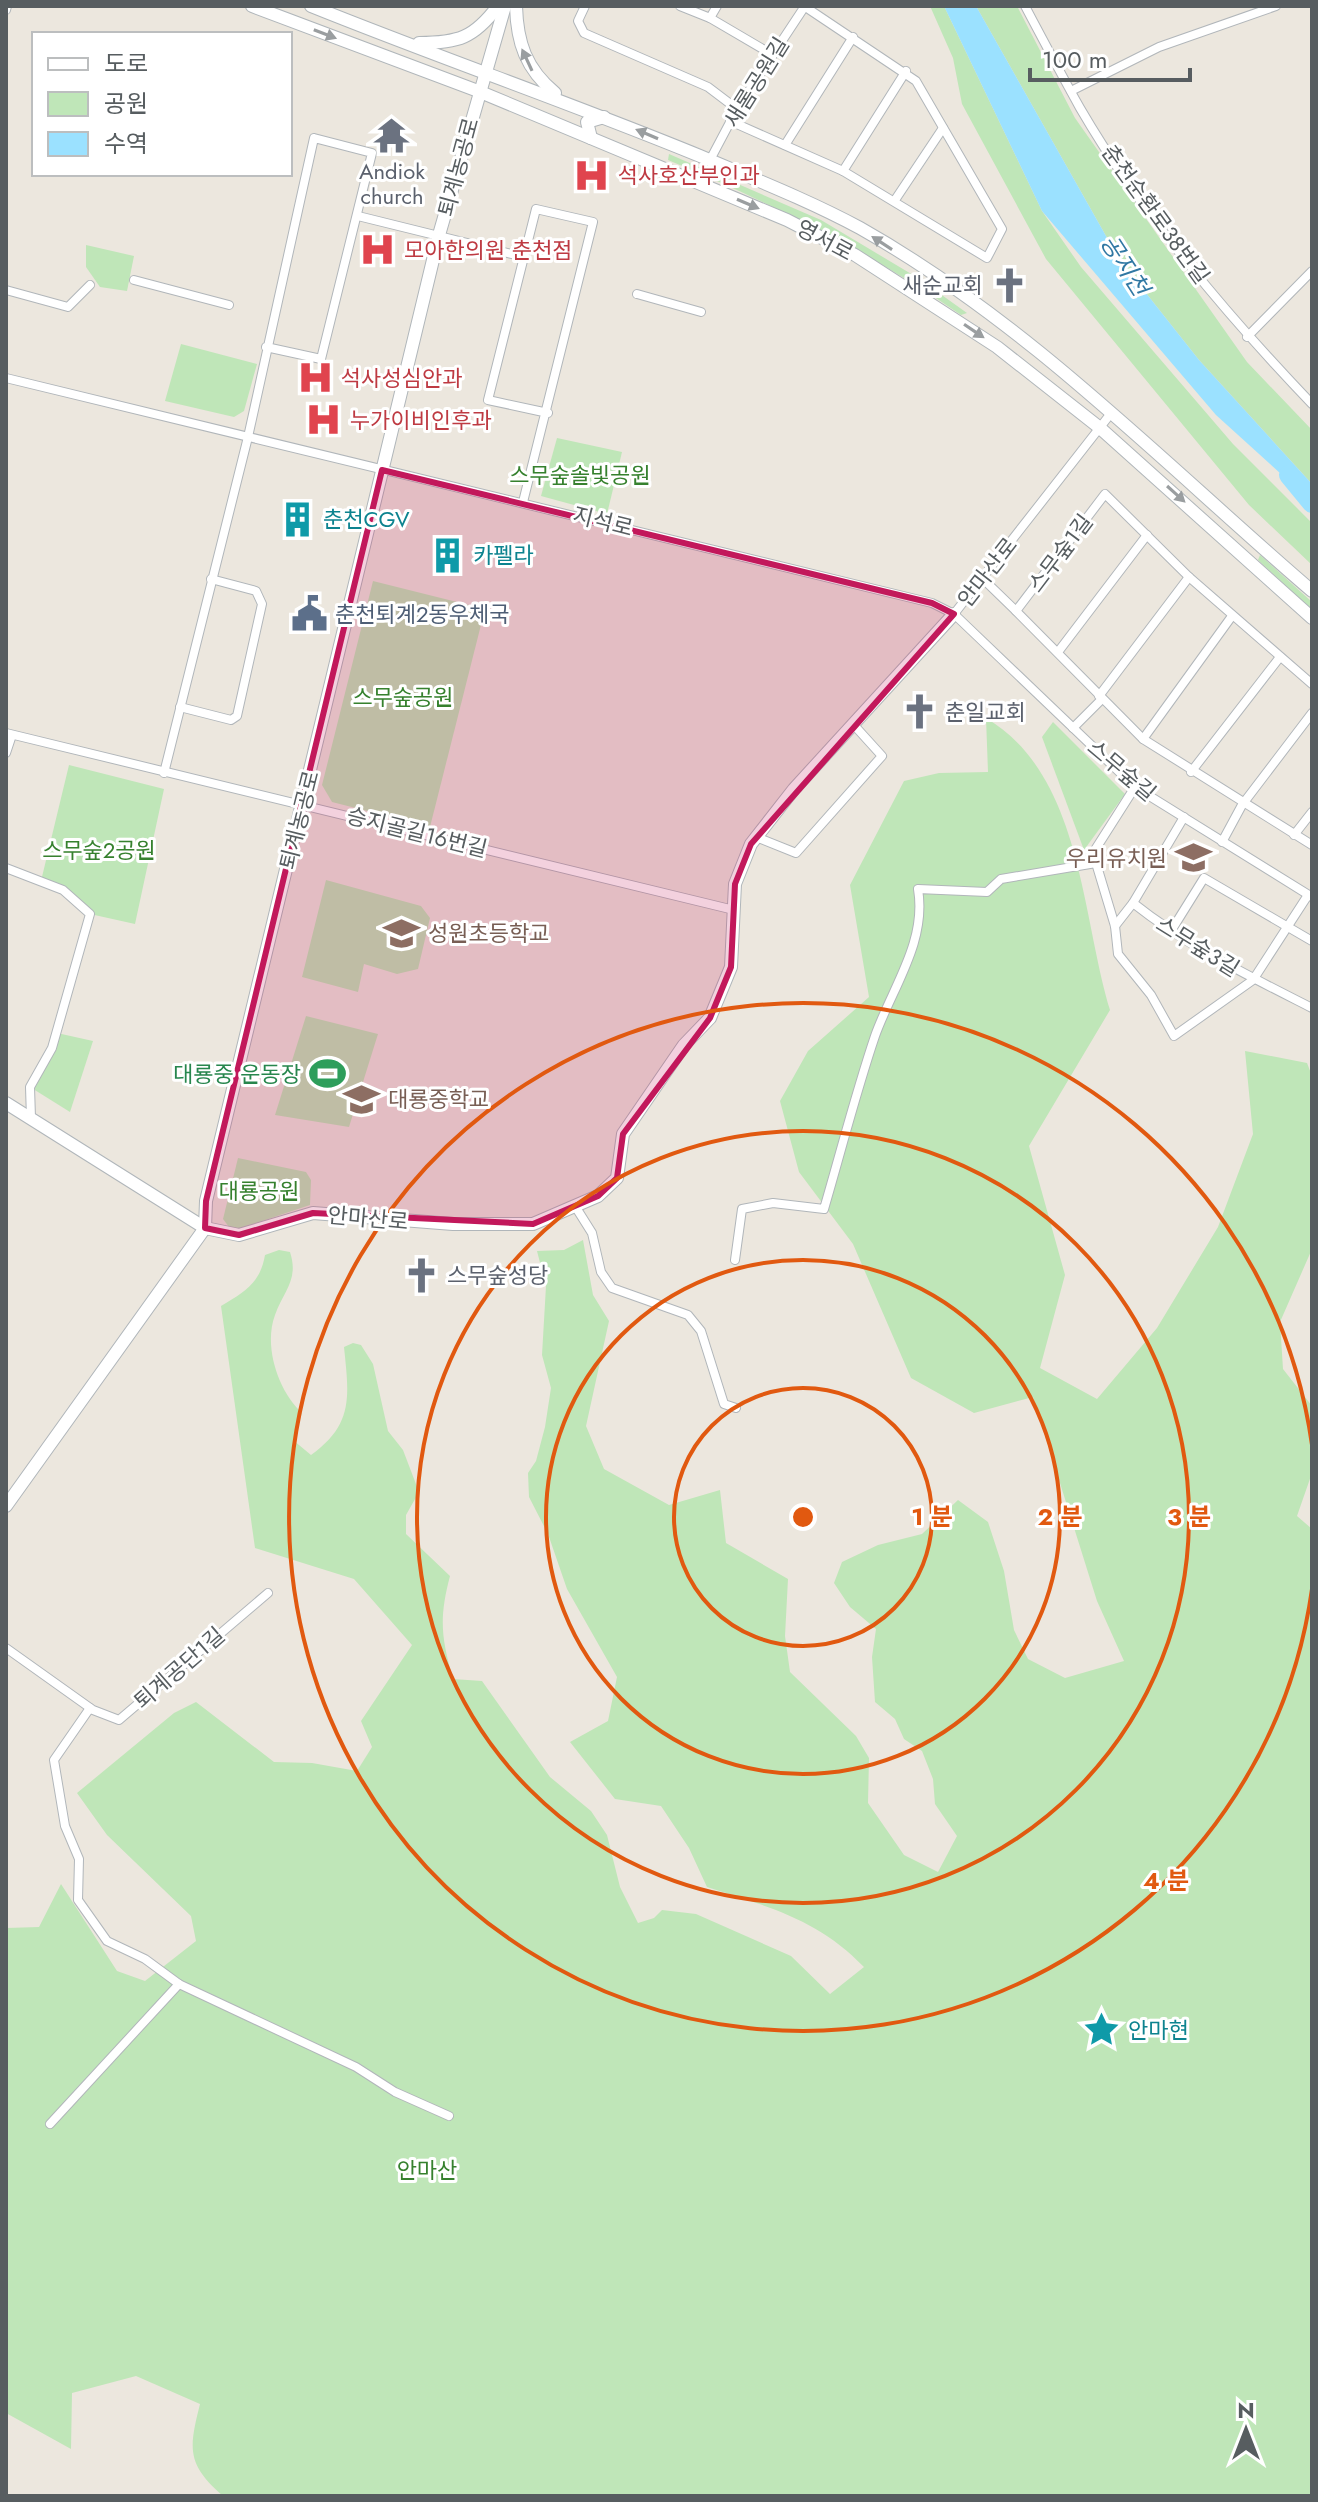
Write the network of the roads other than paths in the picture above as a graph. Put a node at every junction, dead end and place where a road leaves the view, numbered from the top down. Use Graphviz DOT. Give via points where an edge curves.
graph roads {
  1 [pos="252,6"];
  2 [pos="311,6"];
  3 [pos="498,6"];
  4 [pos="505,6"];
  5 [pos="516,6"];
  6 [pos="585,6"];
  7 [pos="680,6"];
  8 [pos="717,6"];
  9 [pos="805,6"];
  10 [pos="1025,6"];
  11 [pos="1276,6"];
  12 [pos="710,18"];
  13 [pos="373,30"];
  14 [pos="853,37"];
  15 [pos="408,42"];
  16 [pos="364,49"];
  17 [pos="773,55"];
  18 [pos="906,71"];
  19 [pos="481,80"];
  20 [pos="1071,91"];
  21 [pos="563,100"];
  22 [pos="737,109"];
  23 [pos="604,117"];
  24 [pos="730,121"];
  25 [pos="943,128"];
  26 [pos="591,138"];
  27 [pos="785,145"];
  28 [pos="710,160"];
  29 [pos="843,171"];
  30 [pos="895,200"];
  31 [pos="358,216"];
  32 [pos="439,235"];
  33 [pos="524,257"];
  34 [pos="1312,271"];
  35 [pos="134,280"];
  36 [pos="90,285"];
  37 [pos="6,290"];
  38 [pos="637,294"];
  39 [pos="229,305"];
  40 [pos="701,312"];
  41 [pos="1247,337"];
  42 [pos="266,347"];
  43 [pos="1064,372"];
  44 [pos="6,378"];
  45 [pos="1047,387"];
  46 [pos="1312,404"];
  47 [pos="1112,412"];
  48 [pos="548,413"];
  49 [pos="1100,428"];
  50 [pos="248,437"];
  51 [pos="1168,460"];
  52 [pos="382,470"];
  53 [pos="1153,473"];
  54 [pos="523,502"];
  55 [pos="1147,535"];
  56 [pos="1189,577"];
  57 [pos="982,578"];
  58 [pos="211,579"];
  59 [pos="1312,591"];
  60 [pos="1016,611"];
  61 [pos="954,614"];
  62 [pos="1232,616"];
  63 [pos="1312,618"];
  64 [pos="1058,652"];
  65 [pos="1280,657"];
  66 [pos="1312,684"];
  67 [pos="1101,697"];
  68 [pos="180,707"];
  69 [pos="1312,713"];
  70 [pos="853,724"];
  71 [pos="1073,728"];
  72 [pos="9,734"];
  73 [pos="1143,739"];
  74 [pos="6,753"];
  75 [pos="1191,772"];
  76 [pos="164,773"];
  77 [pos="1135,787"];
  78 [pos="303,804"];
  79 [pos="1242,805"];
  80 [pos="1312,812"];
  81 [pos="1184,817"];
  82 [pos="1294,835"];
  83 [pos="756,837"];
  84 [pos="1222,842"];
  85 [pos="1312,845"];
  86 [pos="1096,863"];
  87 [pos="6,868"];
  88 [pos="1310,896"];
  89 [pos="1133,903"];
  90 [pos="734,910"];
  91 [pos="1115,926"];
  92 [pos="1288,929"];
  93 [pos="1171,931"];
  94 [pos="1312,941"];
  95 [pos="1253,980"];
  96 [pos="1312,1008"];
  97 [pos="6,1103"];
  98 [pos="31,1118"];
  99 [pos="575,1206"];
  100 [pos="205,1228"];
  101 [pos="735,1260"];
  102 [pos="736,1408"];
  103 [pos="6,1506"];
  104 [pos="268,1593"];
  105 [pos="6,1648"];
  106 [pos="90,1708"];
  107 [pos="179,1984"];
  108 [pos="449,2116"];
  109 [pos="50,2124"];
  1 -- 16 [label="street, 영서로, one-way"];
  2 -- 13 [label="street, 영서로"];
  3 -- 15 [label="street" via="458,41"];
  4 -- 19 [label="street, 퇴계농공로"];
  21 -- 5 [label="street, one-way" via="531,70 522,53"];
  6 -- 22 [label="street" via="578,21 584,33 708,87"];
  7 -- 12 [label="street"];
  8 -- 12 [label="street"];
  9 -- 14 [label="street"];
  9 -- 17 [label="street, 새롬공원길"];
  10 -- 20 [label="street, 춘천순환로38번길"];
  11 -- 20 [label="street" via="1159,47"];
  12 -- 17 [label="street"];
  13 -- 15 [label="street, 영서로"];
  13 -- 16 [label="street" via="378,43"];
  14 -- 18 [label="street"];
  14 -- 27 [label="street"];
  15 -- 19 [label="street, 영서로"];
  16 -- 19 [label="street, 영서로"];
  17 -- 22 [label="street, 새롬공원길"];
  18 -- 25 [label="street"];
  18 -- 29 [label="street"];
  19 -- 21 [label="street, 영서로"];
  19 -- 26 [label="street, 영서로"];
  19 -- 32 [label="street, 퇴계농공로"];
  20 -- 41 [label="street, 춘천순환로38번길" via="1162,229"];
  21 -- 23 [label="street, 영서로"];
  22 -- 24 [label="street, 새롬공원길"];
  23 -- 26 [label="street" via="587,122"];
  28 -- 23 [label="street, 영서로, one-way"];
  24 -- 27 [label="street"];
  24 -- 28 [label="street, 새롬공원길"];
  25 -- 30 [label="street"];
  25 -- 30 [label="street" via="1002,229 987,258"];
  26 -- 45 [label="street, 영서로, one-way" via="787,220 855,255 997,347"];
  27 -- 29 [label="street"];
  43 -- 28 [label="street, 영서로, one-way" via="952,287 860,229 772,184"];
  29 -- 30 [label="street"];
  31 -- 32 [label="street"];
  31 -- 42 [label="street" via="321,359"];
  31 -- 42 [label="street" via="372,153 314,138"];
  32 -- 33 [label="street"];
  32 -- 52 [label="street, 퇴계농공로"];
  33 -- 48 [label="street" via="488,400"];
  33 -- 48 [label="street" via="536,209 593,222"];
  34 -- 41 [label="street"];
  35 -- 39 [label="street"];
  36 -- 37 [label="street" via="68,307"];
  38 -- 40 [label="street"];
  41 -- 46 [label="street, 춘천순환로38번길"];
  42 -- 50 [label="street"];
  43 -- 45 [label="street" via="1062,384"];
  43 -- 47 [label="street, 영서로"];
  44 -- 50 [label="street, 지석로"];
  45 -- 49 [label="street, 영서로"];
  47 -- 49 [label="street, 안마산로"];
  47 -- 51 [label="street, 영서로"];
  48 -- 54 [label="street"];
  49 -- 53 [label="street, 영서로"];
  49 -- 57 [label="street, 안마산로"];
  50 -- 52 [label="street, 지석로"];
  50 -- 58 [label="street"];
  51 -- 53 [label="street" via="1156,461"];
  51 -- 59 [label="street, 영서로"];
  52 -- 54 [label="street, 지석로"];
  52 -- 78 [label="street, 퇴계농공로"];
  53 -- 63 [label="street, 영서로, one-way"];
  54 -- 61 [label="street, 지석로" via="932,603"];
  55 -- 56 [label="street, 스무숲1길"];
  55 -- 60 [label="street, 스무숲1길" via="1105,494"];
  55 -- 64 [label="street"];
  56 -- 62 [label="street, 스무숲1길"];
  56 -- 67 [label="street"];
  57 -- 60 [label="street"];
  57 -- 61 [label="street, 안마산로"];
  58 -- 68 [label="street"];
  58 -- 68 [label="street" via="256,591 262,604 237,716 231,720"];
  60 -- 64 [label="street, 스무숲1길"];
  61 -- 70 [label="street, 안마산로"];
  61 -- 71 [label="street, 스무숲길"];
  62 -- 65 [label="street, 스무숲1길"];
  62 -- 73 [label="street"];
  64 -- 67 [label="street, 스무숲1길"];
  65 -- 66 [label="street, 스무숲1길"];
  65 -- 75 [label="street"];
  67 -- 71 [label="street"];
  67 -- 73 [label="street, 스무숲1길"];
  68 -- 76 [label="street"];
  69 -- 79 [label="street"];
  70 -- 83 [label="street, 안마산로"];
  70 -- 83 [label="street" via="882,756 796,853"];
  71 -- 77 [label="street, 스무숲길"];
  72 -- 74 [label="street"];
  72 -- 76 [label="street, 승지골길16번길"];
  73 -- 75 [label="street, 스무숲1길"];
  75 -- 79 [label="street, 스무숲1길"];
  76 -- 78 [label="street, 승지골길16번길"];
  77 -- 81 [label="street, 스무숲길"];
  77 -- 86 [label="street" via="1093,853"];
  78 -- 90 [label="street, 승지골길16번길"];
  78 -- 100 [label="street, 퇴계농공로" via="206,1201"];
  79 -- 82 [label="street, 스무숲1길"];
  79 -- 84 [label="street"];
  80 -- 82 [label="street"];
  81 -- 84 [label="street, 스무숲길"];
  81 -- 89 [label="street, 스무숲3길"];
  82 -- 85 [label="street, 스무숲1길"];
  83 -- 90 [label="street, 안마산로" via="735,884"];
  84 -- 88 [label="street, 스무숲길"];
  86 -- 91 [label="street"];
  86 -- 101 [label="street" via="1001,879 987,892 918,889 922,908 916,939 875,1036 824,1209 773,1203 742,1209"];
  87 -- 98 [label="street" via="63,890 90,914 52,1048 30,1087"];
  88 -- 92 [label="street"];
  89 -- 91 [label="street"];
  89 -- 93 [label="street, 스무숲3길"];
  90 -- 99 [label="street, 안마산로" via="731,967 710,1018 684,1045 623,1134 617,1178 598,1196"];
  91 -- 95 [label="street" via="1118,954 1144,984 1174,1036"];
  92 -- 93 [label="street" via="1204,878"];
  92 -- 94 [label="street"];
  92 -- 95 [label="street"];
  93 -- 95 [label="street, 스무숲3길"];
  95 -- 96 [label="street, 스무숲3길"];
  97 -- 98 [label="street, 안마산로"];
  98 -- 100 [label="street, 안마산로"];
  99 -- 100 [label="street, 안마산로" via="533,1224 313,1213 239,1235"];
  99 -- 102 [label="street" via="592,1233 601,1272 612,1288 688,1315 701,1331 724,1404"];
  100 -- 103 [label="street, 퇴계농공로"];
  104 -- 106 [label="street, 퇴계공단1길" via="119,1720"];
  105 -- 106 [label="street, 퇴계공단1길"];
  106 -- 107 [label="street" via="54,1760 65,1826 79,1859 78,1900 107,1941 145,1959"];
  107 -- 108 [label="street"];
  107 -- 109 [label="street"];
}
